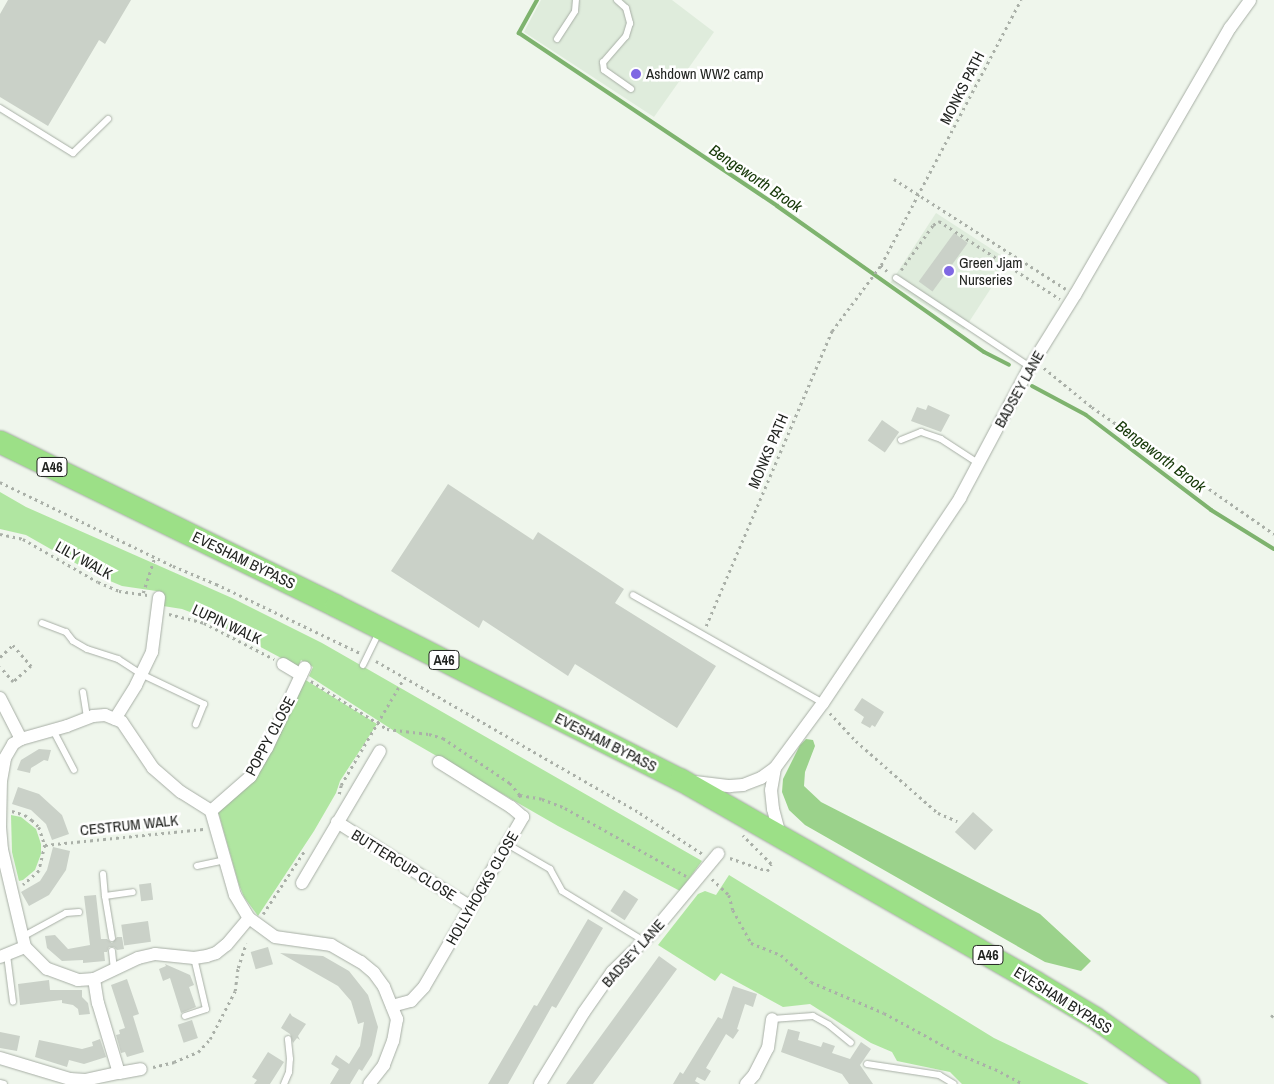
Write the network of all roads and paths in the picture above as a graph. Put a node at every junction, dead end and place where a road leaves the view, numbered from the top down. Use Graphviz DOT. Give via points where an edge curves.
graph roads {
  1 [pos="576,0"];
  2 [pos="617,0"];
  3 [pos="1021,0"];
  4 [pos="1250,0"];
  5 [pos="557,39"];
  6 [pos="631,90"];
  7 [pos="0,108"];
  8 [pos="108,119"];
  9 [pos="894,179"];
  10 [pos="919,196"];
  11 [pos="896,278"];
  12 [pos="1072,300"];
  13 [pos="1030,366"];
  14 [pos="901,440"];
  15 [pos="0,442"];
  16 [pos="978,463"];
  17 [pos="0,534"];
  18 [pos="1274,534"];
  19 [pos="155,557"];
  20 [pos="143,593"];
  21 [pos="633,595"];
  22 [pos="159,597"];
  23 [pos="158,612"];
  24 [pos="42,623"];
  25 [pos="381,629"];
  26 [pos="702,635"];
  27 [pos="0,657"];
  28 [pos="283,664"];
  29 [pos="363,664"];
  30 [pos="0,668"];
  31 [pos="303,671"];
  32 [pos="2,672"];
  33 [pos="141,674"];
  34 [pos="404,678"];
  35 [pos="83,692"];
  36 [pos="0,698"];
  37 [pos="822,704"];
  38 [pos="87,718"];
  39 [pos="115,720"];
  40 [pos="196,724"];
  41 [pos="377,724"];
  42 [pos="53,730"];
  43 [pos="21,739"];
  44 [pos="380,751"];
  45 [pos="439,762"];
  46 [pos="2,766"];
  47 [pos="775,768"];
  48 [pos="74,770"];
  49 [pos="680,780"];
  50 [pos="520,795"];
  51 [pos="334,802"];
  52 [pos="1,810"];
  53 [pos="515,810"];
  54 [pos="210,811"];
  55 [pos="746,817"];
  56 [pos="957,821"];
  57 [pos="337,822"];
  58 [pos="216,827"];
  59 [pos="780,836"];
  60 [pos="310,843"];
  61 [pos="507,844"];
  62 [pos="46,845"];
  63 [pos="1,850"];
  64 [pos="718,854"];
  65 [pos="225,860"];
  66 [pos="197,866"];
  67 [pos="103,874"];
  68 [pos="700,877"];
  69 [pos="302,883"];
  70 [pos="10,890"];
  71 [pos="133,892"];
  72 [pos="105,896"];
  73 [pos="471,907"];
  74 [pos="79,912"];
  75 [pos="253,921"];
  76 [pos="112,938"];
  77 [pos="644,941"];
  78 [pos="23,942"];
  79 [pos="112,951"];
  80 [pos="3,956"];
  81 [pos="194,958"];
  82 [pos="114,970"];
  83 [pos="94,979"];
  84 [pos="13,1002"];
  85 [pos="392,1006"];
  86 [pos="1274,1014"];
  87 [pos="185,1016"];
  88 [pos="1271,1017"];
  89 [pos="772,1019"];
  90 [pos="288,1039"];
  91 [pos="851,1043"];
  92 [pos="0,1058"];
  93 [pos="867,1064"];
  94 [pos="142,1069"];
  95 [pos="119,1072"];
  96 [pos="284,1084"];
  97 [pos="369,1084"];
  98 [pos="540,1084"];
  99 [pos="746,1084"];
  100 [pos="954,1084"];
  101 [pos="1023,1084"];
  102 [pos="1189,1084"];
  1 -- 5 [label="lane" via="575,11"];
  2 -- 6 [label="lane" via="626,8 630,22 626,36 603,62 604,70"];
  3 -- 10 [label="path, MONKS PATH"];
  4 -- 12 [label="street, BADSEY LANE" via="1230,28"];
  7 -- 8 [label="lane" via="73,153"];
  9 -- 10 [label="path"];
  10 -- 12 [label="path"];
  10 -- 26 [label="path, MONKS PATH" via="881,266 832,331"];
  11 -- 12 [label="path" via="940,221"];
  11 -- 13 [label="lane"];
  12 -- 13 [label="street, BADSEY LANE"];
  13 -- 16 [label="street, BADSEY LANE"];
  13 -- 18 [label="path"];
  14 -- 16 [label="lane" via="921,432 941,439"];
  15 -- 25 [label="highway, EVESHAM BYPASS / A46"];
  16 -- 37 [label="street, BADSEY LANE" via="960,498"];
  17 -- 20 [label="path, LILY WALK" via="23,539 119,591"];
  19 -- 20 [label="path"];
  20 -- 22 [label="path, LILY WALK"];
  21 -- 26 [label="lane"];
  22 -- 23 [label="street"];
  23 -- 28 [label="path, LUPIN WALK" via="187,616 204,623"];
  23 -- 33 [label="street" via="152,652"];
  24 -- 33 [label="lane" via="54,626 87,649 118,659"];
  25 -- 29 [label="lane"];
  25 -- 49 [label="highway, EVESHAM BYPASS / A46"];
  26 -- 37 [label="lane"];
  27 -- 32 [label="path" via="13,645 31,666 13,682"];
  28 -- 31 [label="street"];
  30 -- 32 [label="path"];
  31 -- 41 [label="path"];
  31 -- 54 [label="street, POPPY CLOSE" via="250,777"];
  33 -- 39 [label="street"];
  33 -- 40 [label="lane" via="204,704"];
  34 -- 41 [label="path"];
  35 -- 38 [label="lane"];
  36 -- 43 [label="street"];
  37 -- 47 [label="street, BADSEY LANE"];
  37 -- 56 [label="path" via="856,741 938,813"];
  38 -- 39 [label="street" via="105,715"];
  38 -- 42 [label="street"];
  39 -- 54 [label="street" via="122,722 153,768 180,792"];
  41 -- 50 [label="path" via="387,729 443,738 510,783"];
  41 -- 51 [label="path"];
  42 -- 43 [label="street"];
  42 -- 48 [label="lane"];
  43 -- 46 [label="street" via="13,744"];
  44 -- 57 [label="street, BUTTERCUP CLOSE"];
  45 -- 53 [label="street, HOLLYHOCKS CLOSE"];
  46 -- 52 [label="street"];
  47 -- 49 [label="street, BADSEY LANE" via="743,785"];
  47 -- 59 [label="street, BADSEY LANE" via="771,790"];
  49 -- 55 [label="highway, EVESHAM BYPASS / A46"];
  50 -- 53 [label="path"];
  50 -- 68 [label="path" via="542,799 574,813"];
  52 -- 62 [label="path" via="18,812 32,820 39,827"];
  52 -- 63 [label="street"];
  53 -- 61 [label="street, HOLLYHOCKS CLOSE" via="523,817"];
  54 -- 58 [label="street"];
  55 -- 59 [label="highway, EVESHAM BYPASS / A46"];
  55 -- 64 [label="path" via="738,832 771,864 767,871"];
  57 -- 69 [label="street, BUTTERCUP CLOSE"];
  57 -- 73 [label="street, BUTTERCUP CLOSE"];
  58 -- 62 [label="path, CESTRUM WALK"];
  58 -- 65 [label="street"];
  59 -- 102 [label="highway, EVESHAM BYPASS / A46" via="1095,1018"];
  60 -- 75 [label="path"];
  61 -- 73 [label="street, HOLLYHOCKS CLOSE"];
  61 -- 77 [label="lane" via="550,869 562,891"];
  62 -- 70 [label="path" via="39,871"];
  63 -- 70 [label="street"];
  64 -- 68 [label="street, BADSEY LANE"];
  65 -- 66 [label="lane"];
  65 -- 75 [label="street" via="235,895"];
  67 -- 72 [label="lane"];
  68 -- 77 [label="street, BADSEY LANE"];
  68 -- 101 [label="path" via="729,895 733,910 751,943 781,955 811,982 884,1013"];
  70 -- 78 [label="street"];
  71 -- 72 [label="lane"];
  72 -- 76 [label="lane"];
  73 -- 85 [label="street, HOLLYHOCKS CLOSE" via="424,987 411,1001"];
  74 -- 78 [label="lane" via="66,913"];
  75 -- 81 [label="street" via="216,953"];
  75 -- 85 [label="street" via="275,937 331,945 361,962 379,980"];
  77 -- 98 [label="street, BADSEY LANE" via="612,972"];
  78 -- 80 [label="street"];
  78 -- 83 [label="street" via="47,969 78,980"];
  79 -- 82 [label="lane"];
  80 -- 84 [label="lane"];
  81 -- 82 [label="street" via="155,954"];
  81 -- 87 [label="lane" via="206,1009"];
  82 -- 83 [label="street"];
  83 -- 95 [label="street"];
  85 -- 97 [label="street" via="397,1019 393,1041 384,1065"];
  86 -- 88 [label="path"];
  89 -- 91 [label="lane" via="813,1016"];
  89 -- 99 [label="street" via="768,1048"];
  90 -- 96 [label="lane" via="289,1072"];
  92 -- 95 [label="street" via="70,1079 85,1080"];
  93 -- 100 [label="lane" via="939,1075"];
  94 -- 95 [label="street"];
}
